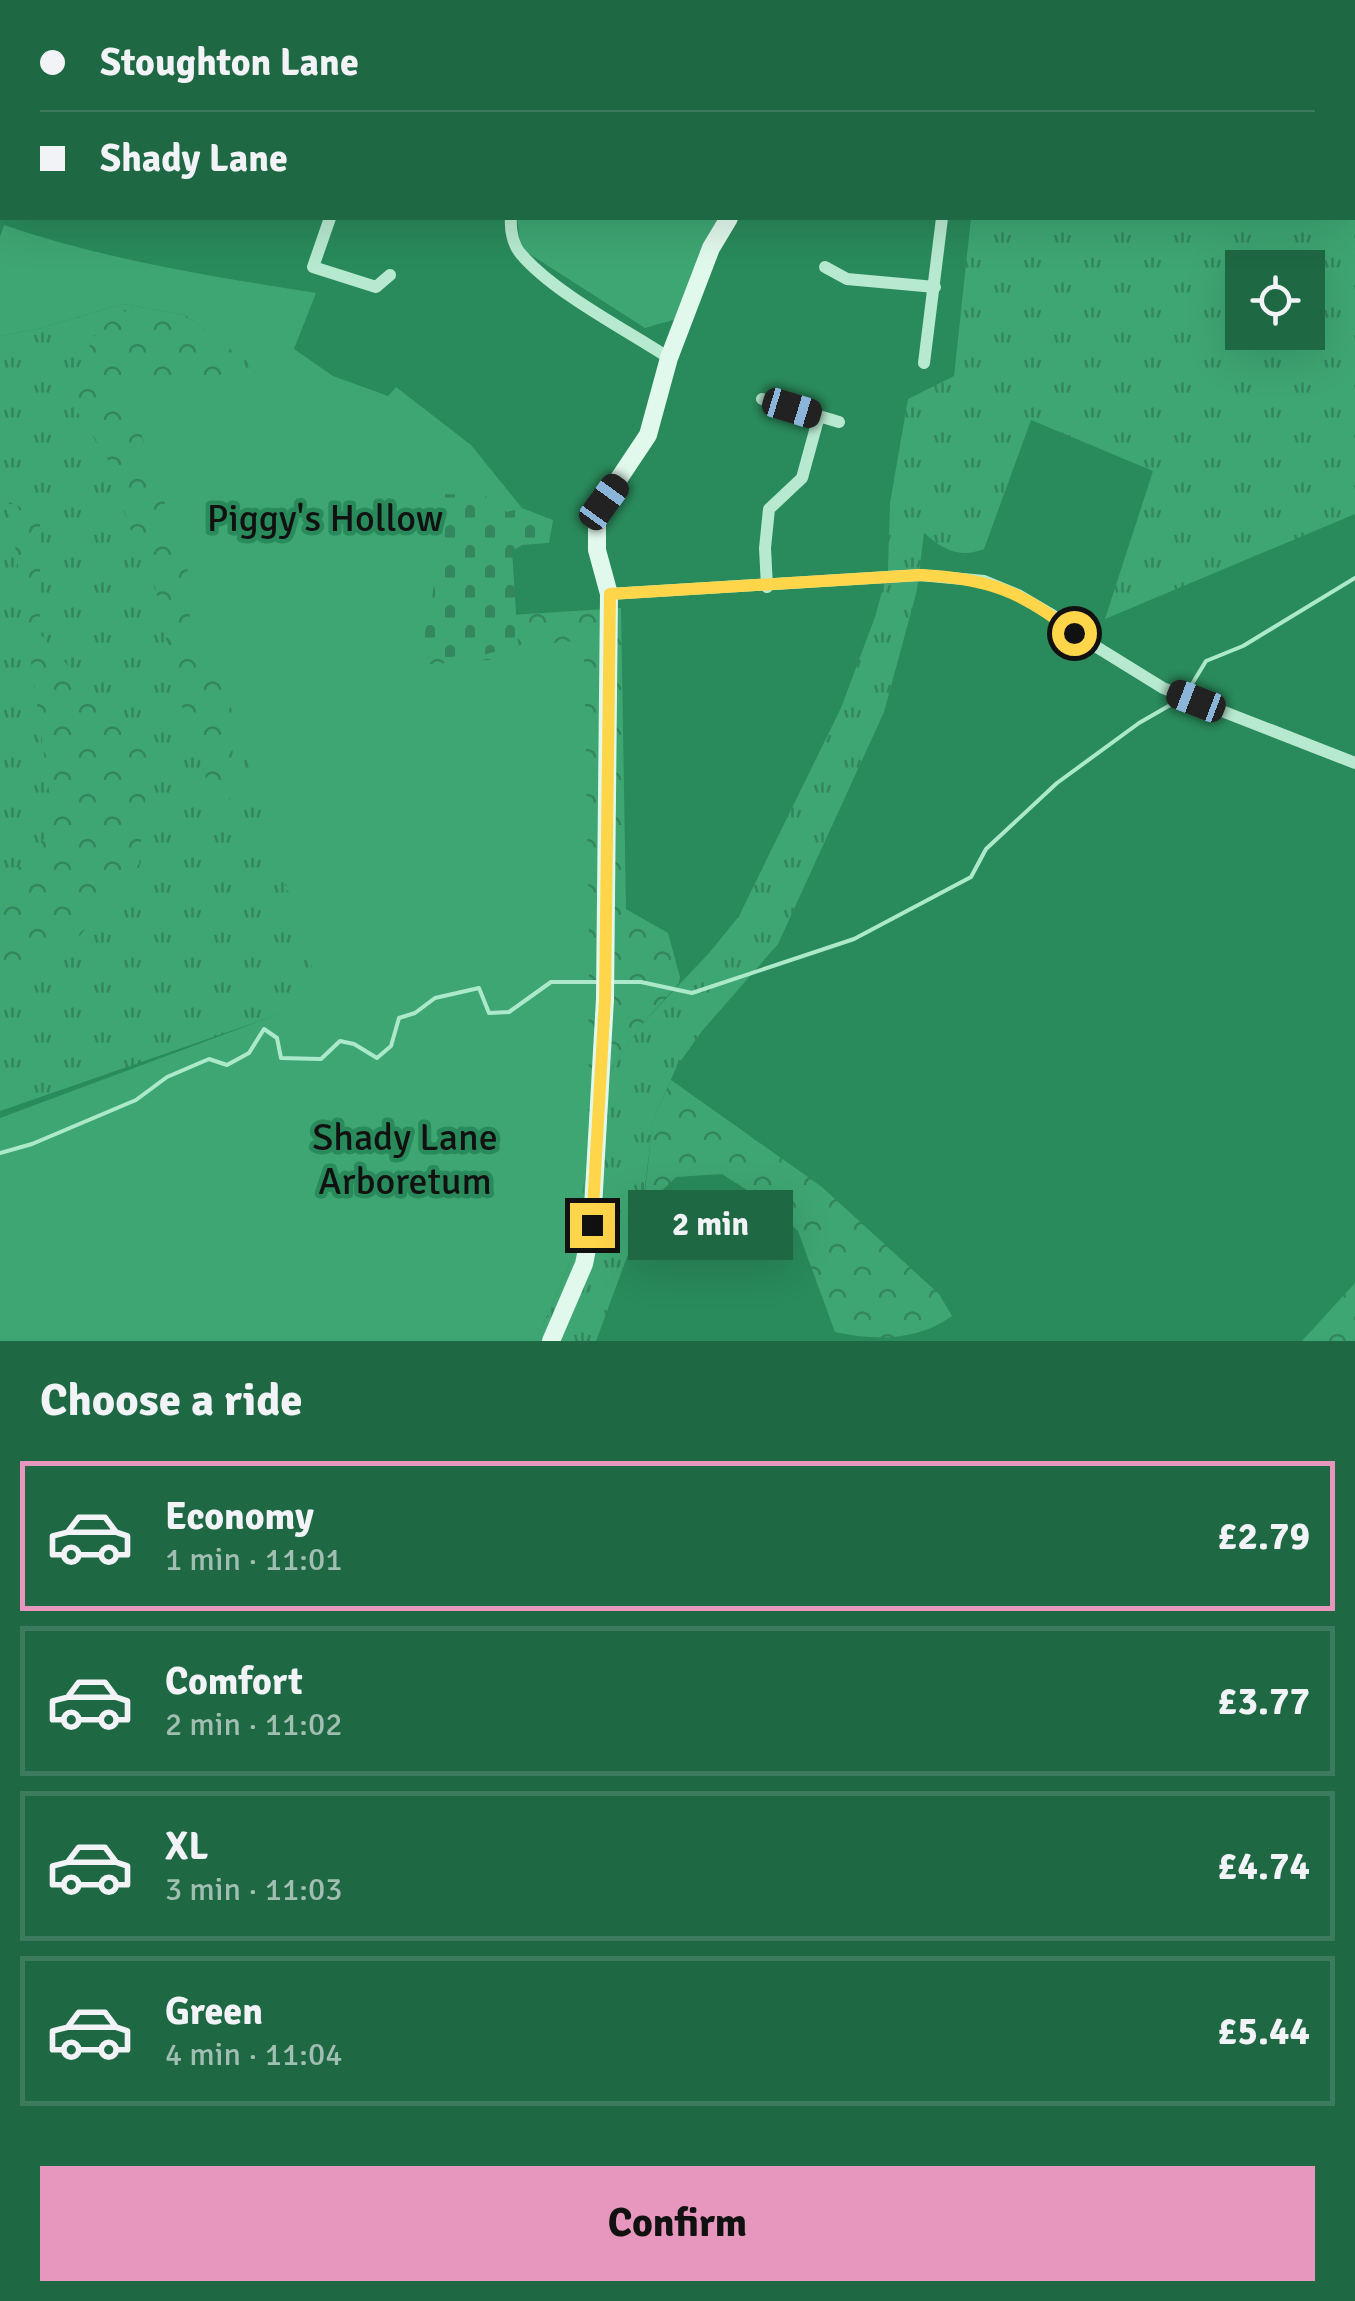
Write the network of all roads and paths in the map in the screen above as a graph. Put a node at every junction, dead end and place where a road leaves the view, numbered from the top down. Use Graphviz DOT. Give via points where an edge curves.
graph roads {
  1 [pos="329,220"];
  2 [pos="511,220"];
  3 [pos="728,220"];
  4 [pos="942,220"];
  5 [pos="824,267"];
  6 [pos="390,276"];
  7 [pos="936,287"];
  8 [pos="669,358"];
  9 [pos="924,364"];
  10 [pos="762,399"];
  11 [pos="819,416"];
  12 [pos="839,422"];
  13 [pos="767,586"];
  14 [pos="610,594"];
  15 [pos="1355,764"];
  16 [pos="551,1341"];
  1 -- 6 [label="street" via="313,266 377,293"];
  2 -- 8 [label="street" via="518,252 547,279"];
  3 -- 8 [label="street" via="710,248"];
  4 -- 7 [label="street"];
  5 -- 7 [label="street" via="847,279"];
  7 -- 9 [label="street"];
  8 -- 14 [label="street" via="648,436 597,518 597,550"];
  10 -- 11 [label="street"];
  11 -- 12 [label="street"];
  11 -- 13 [label="street" via="802,478 769,509"];
  13 -- 14 [label="street"];
  13 -- 15 [label="street" via="920,575 984,581 1052,615 1164,688"];
  14 -- 16 [label="street" via="605,999 592,1225 584,1264"];
}
